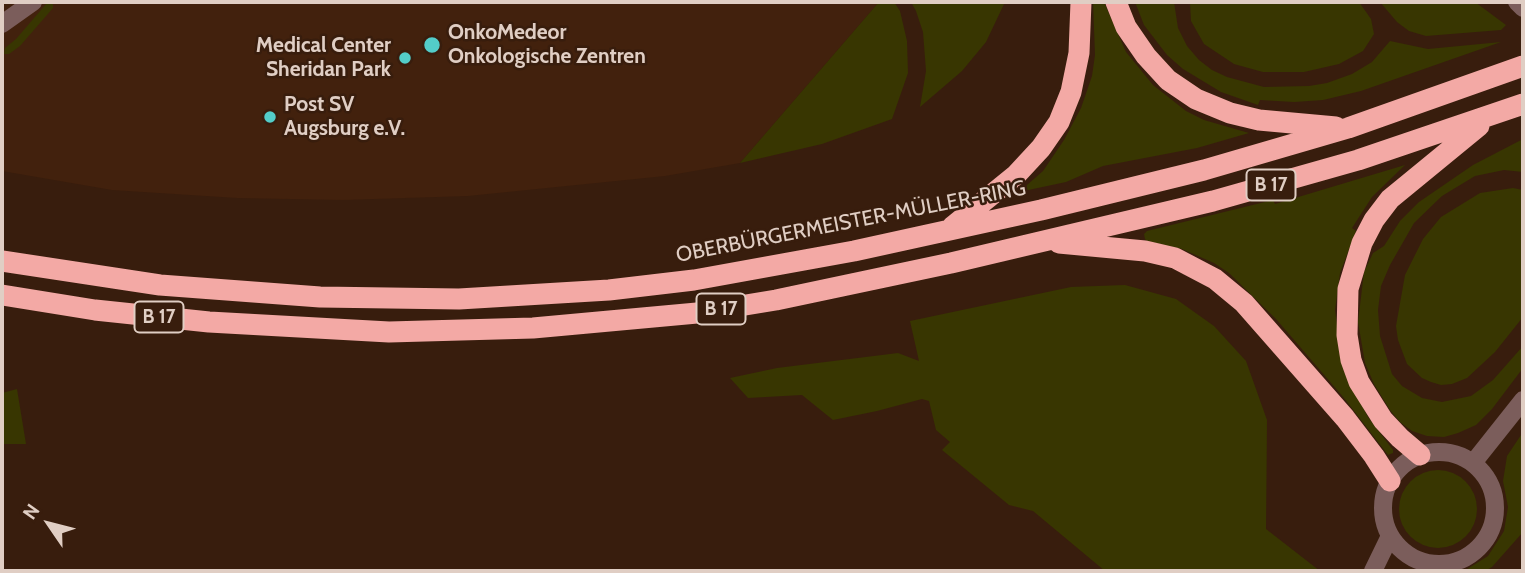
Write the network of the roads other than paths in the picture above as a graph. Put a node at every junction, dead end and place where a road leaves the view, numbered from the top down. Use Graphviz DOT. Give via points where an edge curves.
graph roads {
  1 [pos="33,2"];
  2 [pos="1081,2"];
  3 [pos="1116,2"];
  4 [pos="1517,2"];
  5 [pos="1523,8"];
  6 [pos="2,24"];
  7 [pos="1523,66"];
  8 [pos="1523,104"];
  9 [pos="1491,116"];
  10 [pos="1349,128"];
  11 [pos="947,230"];
  12 [pos="1046,241"];
  13 [pos="2,261"];
  14 [pos="2,295"];
  15 [pos="1523,400"];
  16 [pos="1420,455"];
  17 [pos="1473,463"];
  18 [pos="1390,481"];
  19 [pos="1390,536"];
  20 [pos="1412,566"];
  21 [pos="1373,571"];
  1 -- 6 [label="street"];
  2 -- 11 [label="highway" via="1079,53 1059,122 1016,175"];
  3 -- 10 [label="highway" via="1146,56 1168,80 1196,99 1259,120"];
  4 -- 5 [label="street"];
  7 -- 10 [label="highway, OBERBÜRGERMEISTER-MÜLLER-RING / B 17"];
  8 -- 9 [label="highway, B 17"];
  9 -- 12 [label="highway, B 17" via="1227,198"];
  9 -- 16 [label="highway" via="1390,199 1362,243 1348,289 1347,335 1359,382 1383,420"];
  10 -- 11 [label="highway, OBERBÜRGERMEISTER-MÜLLER-RING / B 17" via="1204,170"];
  11 -- 13 [label="highway, OBERBÜRGERMEISTER-MÜLLER-RING / B 17" via="694,280 459,299 214,291"];
  12 -- 14 [label="highway, B 17" via="710,311 520,328 389,331 269,327 95,310"];
  12 -- 18 [label="highway" via="1145,251 1175,258 1216,279 1244,303 1345,418"];
  15 -- 17 [label="street"];
  16 -- 17 [label="street" via="1454,454"];
  16 -- 18 [label="street"];
  17 -- 20 [label="street" via="1485,475 1495,500 1489,534 1462,559"];
  18 -- 19 [label="street" via="1383,506"];
  19 -- 20 [label="street"];
  19 -- 21 [label="street"];
}
